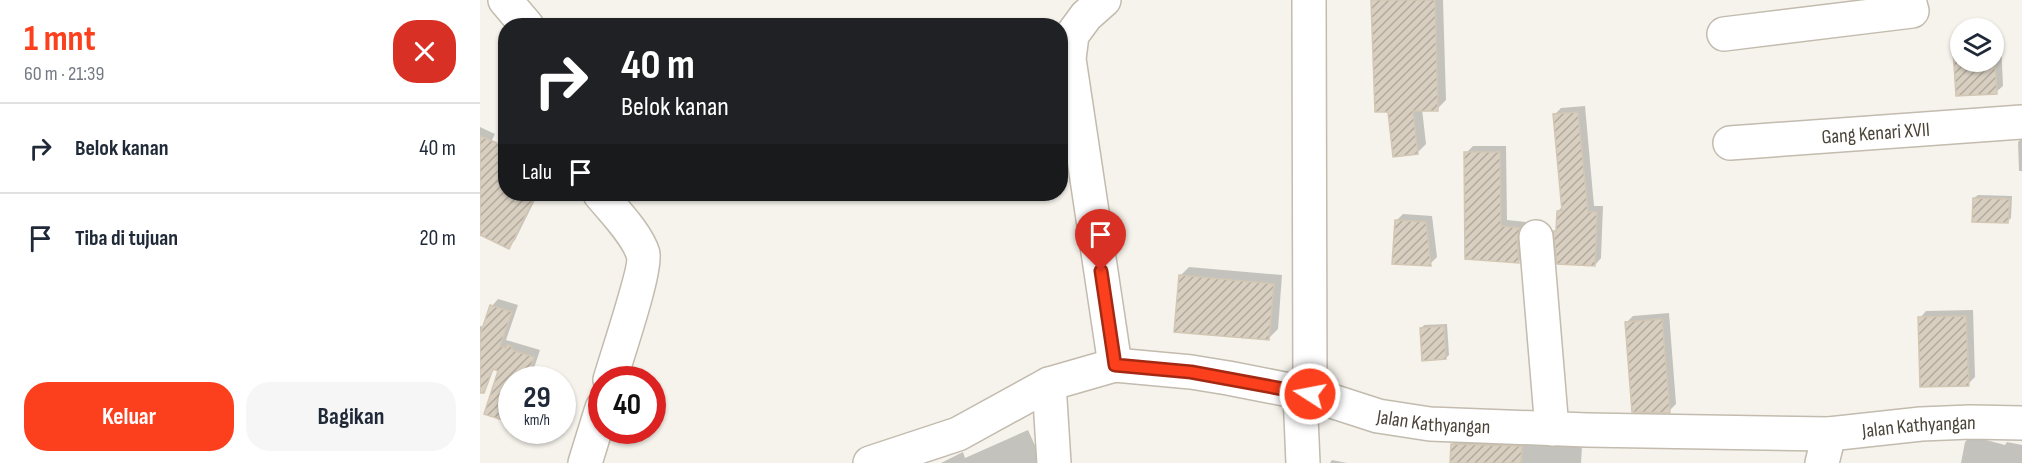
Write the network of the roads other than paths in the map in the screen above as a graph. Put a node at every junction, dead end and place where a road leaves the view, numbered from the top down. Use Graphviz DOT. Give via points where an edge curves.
graph roads {
  1 [pos="506,0"];
  2 [pos="1104,0"];
  3 [pos="1309,0"];
  4 [pos="1909,0"];
  5 [pos="521,18"];
  6 [pos="1724,34"];
  7 [pos="2022,122"];
  8 [pos="1730,142"];
  9 [pos="606,201"];
  10 [pos="1536,237"];
  11 [pos="1115,365"];
  12 [pos="614,366"];
  13 [pos="1049,384"];
  14 [pos="1305,394"];
  15 [pos="2022,423"];
  16 [pos="1552,429"];
  17 [pos="591,444"];
  18 [pos="1826,448"];
  19 [pos="585,463"];
  20 [pos="870,463"];
  21 [pos="1054,463"];
  22 [pos="1303,463"];
  1 -- 5 [label="street"];
  2 -- 11 [label="street" via="1072,35 1069,59"];
  3 -- 14 [label="street"];
  4 -- 6 [label="street" via="1912,11"];
  7 -- 8 [label="street, Gang Kenari XVII"];
  9 -- 12 [label="street" via="635,237 644,255"];
  10 -- 16 [label="street"];
  11 -- 13 [label="street, Jalan Kathyangan"];
  11 -- 14 [label="street, Jalan Kathyangan" via="1200,373"];
  13 -- 20 [label="street, Jalan Kathyangan" via="958,434"];
  13 -- 21 [label="street"];
  14 -- 16 [label="street, Jalan Kathyangan" via="1416,423"];
  14 -- 22 [label="street"];
  15 -- 18 [label="street, Jalan Kathyangan" via="1931,424"];
  16 -- 18 [label="street, Jalan Kathyangan"];
  17 -- 19 [label="street"];
}
